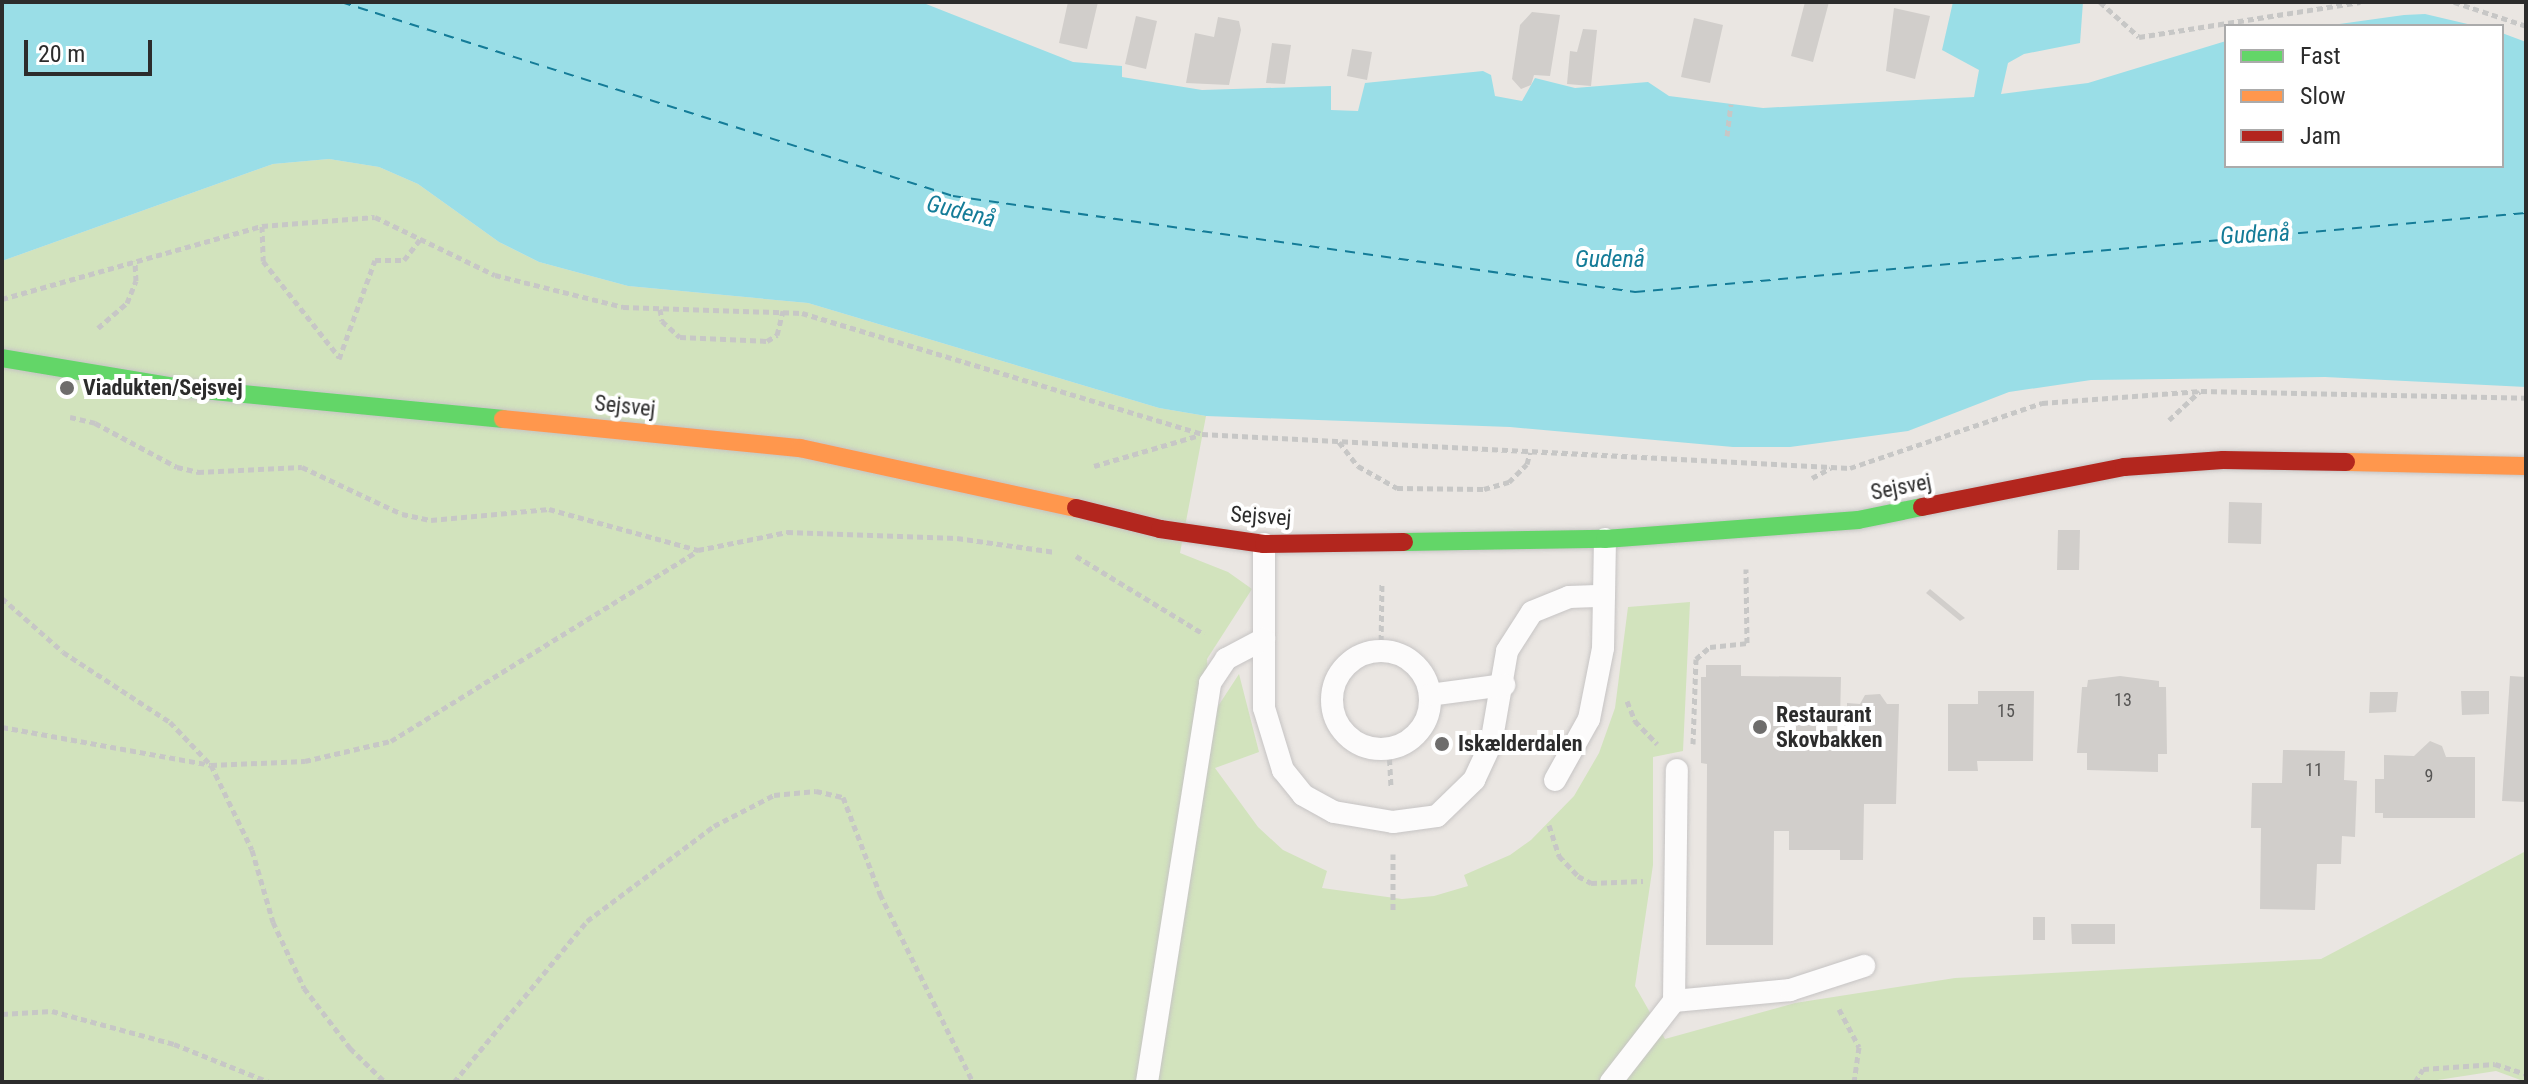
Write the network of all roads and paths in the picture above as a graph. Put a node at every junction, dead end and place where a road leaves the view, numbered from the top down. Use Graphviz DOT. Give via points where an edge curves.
graph roads {
  1 [pos="2100,2"];
  2 [pos="2360,2"];
  3 [pos="2454,2"];
  4 [pos="2526,26"];
  5 [pos="1731,104"];
  6 [pos="1727,136"];
  7 [pos="262,226"];
  8 [pos="422,237"];
  9 [pos="135,261"];
  10 [pos="2,299"];
  11 [pos="660,309"];
  12 [pos="783,311"];
  13 [pos="89,332"];
  14 [pos="2,358"];
  15 [pos="339,358"];
  16 [pos="2201,391"];
  17 [pos="2526,398"];
  18 [pos="323,401"];
  19 [pos="65,416"];
  20 [pos="2161,428"];
  21 [pos="1202,434"];
  22 [pos="1338,442"];
  23 [pos="1530,452"];
  24 [pos="2526,466"];
  25 [pos="1083,469"];
  26 [pos="1746,528"];
  27 [pos="1605,539"];
  28 [pos="1384,542"];
  29 [pos="1264,544"];
  30 [pos="698,550"];
  31 [pos="1604,596"];
  32 [pos="2,598"];
  33 [pos="1264,639"];
  34 [pos="1381,651"];
  35 [pos="1236,653"];
  36 [pos="1599,677"];
  37 [pos="1504,685"];
  38 [pos="1430,695"];
  39 [pos="2,727"];
  40 [pos="211,765"];
  41 [pos="1677,770"];
  42 [pos="1555,780"];
  43 [pos="1549,825"];
  44 [pos="1636,881"];
  45 [pos="1864,966"];
  46 [pos="1824,979"];
  47 [pos="1674,1001"];
  48 [pos="2,1014"];
  49 [pos="2526,1074"];
  50 [pos="269,1082"];
  51 [pos="385,1082"];
  52 [pos="454,1082"];
  53 [pos="973,1082"];
  54 [pos="1147,1082"];
  55 [pos="1611,1082"];
  56 [pos="1854,1082"];
  57 [pos="2415,1082"];
  1 -- 2 [label="path" via="2139,37"];
  3 -- 4 [label="path"];
  5 -- 6 [label="path"];
  7 -- 8 [label="path" via="375,217"];
  7 -- 9 [label="path"];
  7 -- 15 [label="path" via="263,261"];
  8 -- 11 [label="path" via="495,275 623,307"];
  8 -- 15 [label="path" via="404,260 375,260"];
  9 -- 10 [label="path"];
  9 -- 13 [label="path" via="136,281 127,303 109,324"];
  11 -- 12 [label="path"];
  11 -- 12 [label="path" via="662,321 680,337 767,341 777,335"];
  12 -- 21 [label="path"];
  14 -- 18 [label="street, Sejsvej" via="91,376"];
  15 -- 18 [label="path"];
  16 -- 17 [label="path"];
  16 -- 20 [label="path"];
  16 -- 23 [label="path" via="2042,403 1850,468"];
  18 -- 29 [label="street, Sejsvej" via="800,448 1160,529"];
  19 -- 30 [label="path" via="95,423 177,467 198,472 302,467 402,514 431,520 549,509"];
  21 -- 22 [label="path"];
  21 -- 25 [label="path"];
  22 -- 23 [label="path"];
  22 -- 23 [label="path" via="1358,466 1397,488 1484,489 1509,482 1527,464"];
  24 -- 26 [label="street, Sejsvej" via="2223,460 2163,464 1858,520"];
  26 -- 27 [label="street, Sejsvej"];
  26 -- 41 [label="path" via="1747,643 1710,647 1696,659 1693,769"];
  27 -- 28 [label="street, Sejsvej"];
  27 -- 31 [label="lane"];
  28 -- 29 [label="street, Sejsvej"];
  28 -- 34 [label="path"];
  29 -- 33 [label="lane"];
  30 -- 35 [label="path" via="787,532 957,538 1073,554"];
  30 -- 40 [label="path" via="391,741 305,761"];
  31 -- 36 [label="lane"];
  31 -- 37 [label="lane" via="1569,597 1532,612 1507,651"];
  32 -- 40 [label="path" via="63,652 170,722"];
  33 -- 35 [label="lane"];
  33 -- 37 [label="lane" via="1264,708 1283,770 1303,795 1334,812 1370,821 1437,816 1458,800 1491,744"];
  34 -- 38 [label="lane" via="1414,663"];
  34 -- 38 [label="lane" via="1357,657 1339,674 1333,711 1344,733 1364,747 1401,746 1427,720"];
  35 -- 54 [label="lane" via="1210,683 1197,742"];
  36 -- 41 [label="path" via="1624,678 1635,721 1657,745 1676,755"];
  36 -- 42 [label="lane" via="1589,719"];
  37 -- 38 [label="lane"];
  39 -- 40 [label="path"];
  40 -- 51 [label="path" via="252,850 273,922 304,988 350,1048"];
  41 -- 47 [label="lane"];
  43 -- 44 [label="path" via="1559,856 1578,876 1591,883"];
  45 -- 46 [label="lane"];
  46 -- 47 [label="lane" via="1790,990"];
  46 -- 56 [label="path" via="1859,1047"];
  47 -- 55 [label="lane"];
  48 -- 50 [label="path" via="52,1011 174,1044"];
  49 -- 57 [label="path" via="2495,1064 2423,1069"];
  52 -- 53 [label="path" via="587,921 714,826 774,795 816,791 843,797 899,937"];
}
